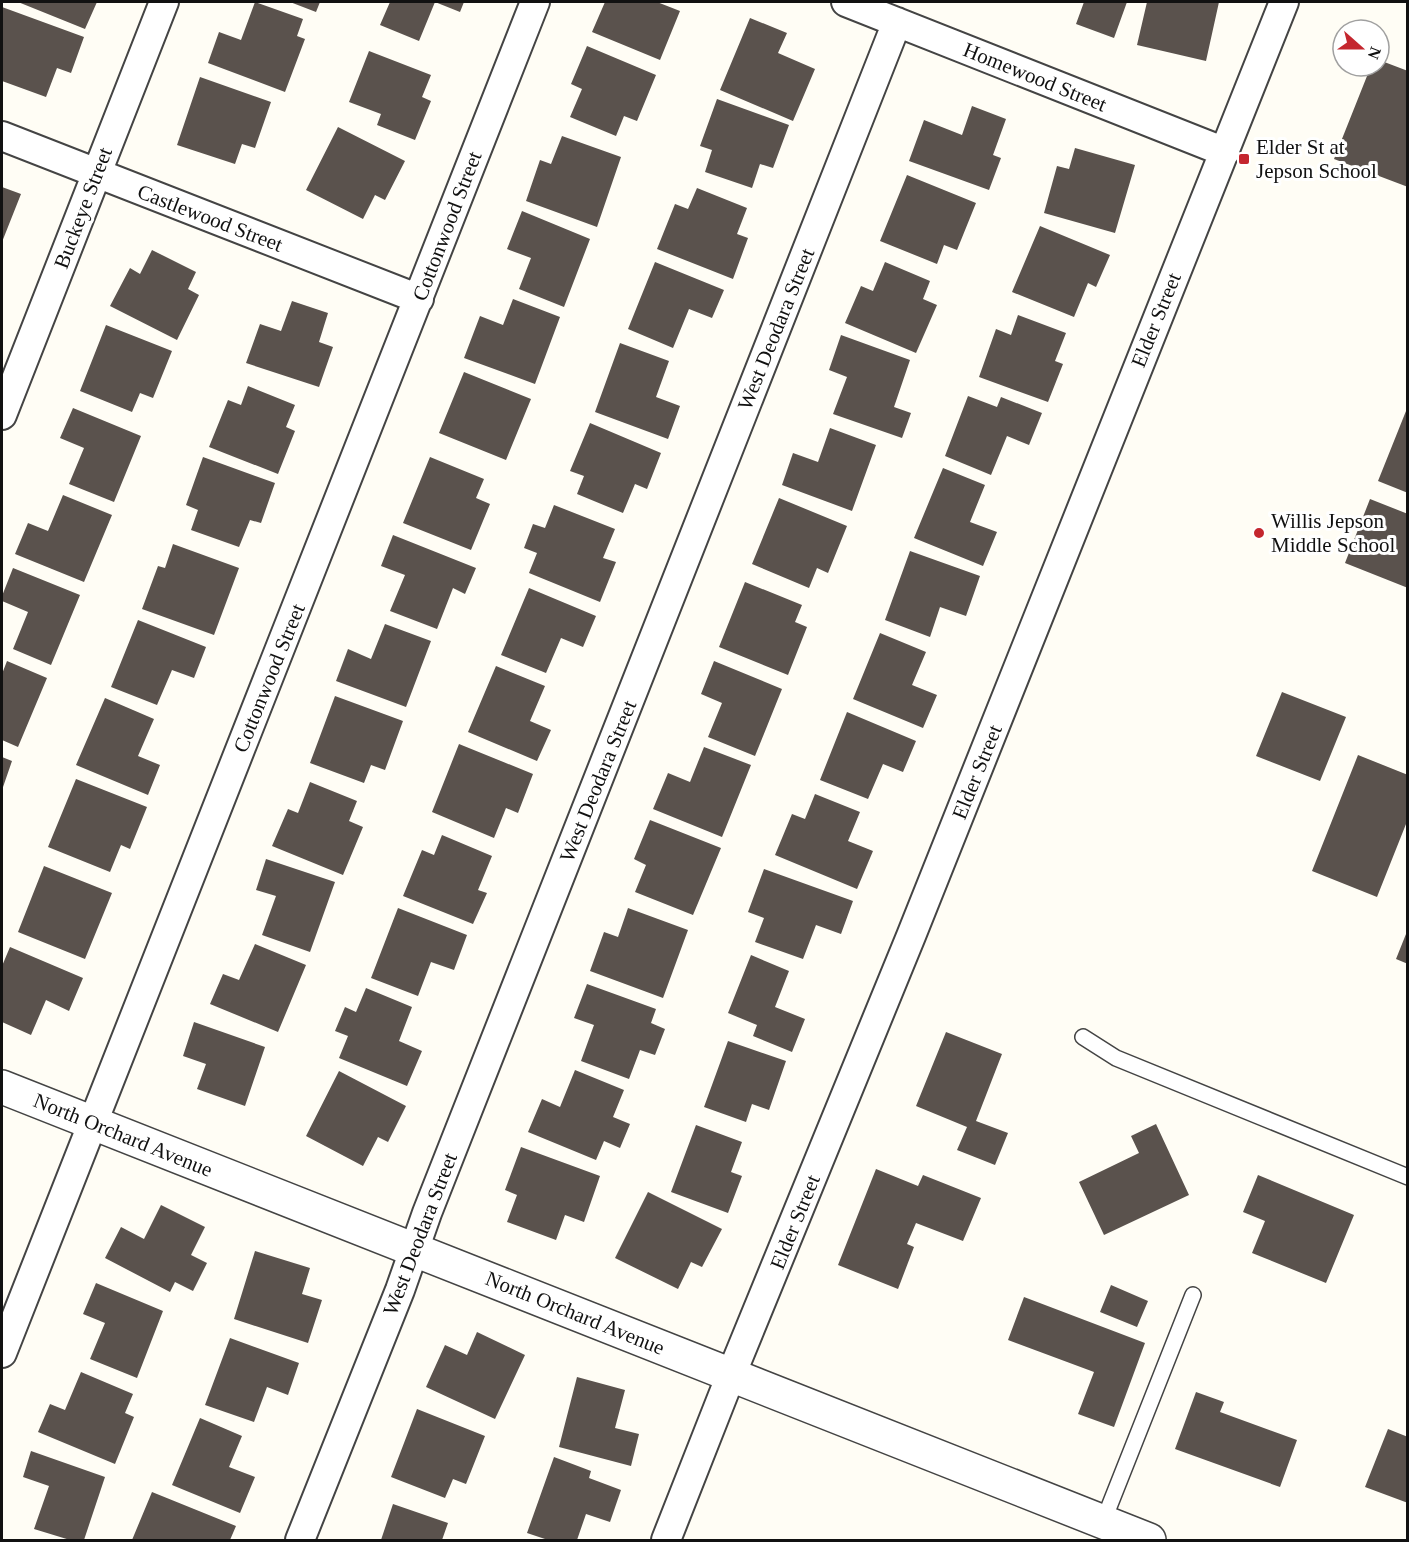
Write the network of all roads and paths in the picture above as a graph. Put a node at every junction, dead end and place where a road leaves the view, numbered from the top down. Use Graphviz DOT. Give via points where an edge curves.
graph roads {
  1 [pos="164,2"];
  2 [pos="535,2"];
  3 [pos="846,2"];
  4 [pos="1284,2"];
  5 [pos="897,22"];
  6 [pos="2,136"];
  7 [pos="1225,152"];
  8 [pos="96,173"];
  9 [pos="418,299"];
  10 [pos="2,415"];
  11 [pos="1083,1037"];
  12 [pos="2,1087"];
  13 [pos="93,1123"];
  14 [pos="1407,1178"];
  15 [pos="414,1249"];
  16 [pos="1193,1295"];
  17 [pos="2,1353"];
  18 [pos="731,1375"];
  19 [pos="1103,1522"];
  20 [pos="300,1540"];
  21 [pos="666,1540"];
  22 [pos="1149,1540"];
  1 -- 8 [label="street, Buckeye Street"];
  2 -- 9 [label="street, Cottonwood Street"];
  3 -- 5 [label="street, Homewood Street"];
  4 -- 7 [label="street, Elder Street"];
  5 -- 7 [label="street, Homewood Street"];
  5 -- 15 [label="street, West Deodara Street"];
  6 -- 8 [label="street, Castlewood Street"];
  7 -- 18 [label="street, Elder Street"];
  8 -- 9 [label="street, Castlewood Street"];
  8 -- 10 [label="street, Buckeye Street"];
  9 -- 13 [label="street, Cottonwood Street"];
  11 -- 14 [label="lane" via="1116,1058"];
  12 -- 13 [label="street, North Orchard Avenue"];
  13 -- 15 [label="street, North Orchard Avenue"];
  13 -- 17 [label="street, Cottonwood Street"];
  15 -- 18 [label="street, North Orchard Avenue"];
  15 -- 20 [label="street, West Deodara Street"];
  16 -- 19 [label="lane"];
  18 -- 19 [label="street, North Orchard Avenue"];
  18 -- 21 [label="street, Elder Street"];
  19 -- 22 [label="street, North Orchard Avenue"];
}
